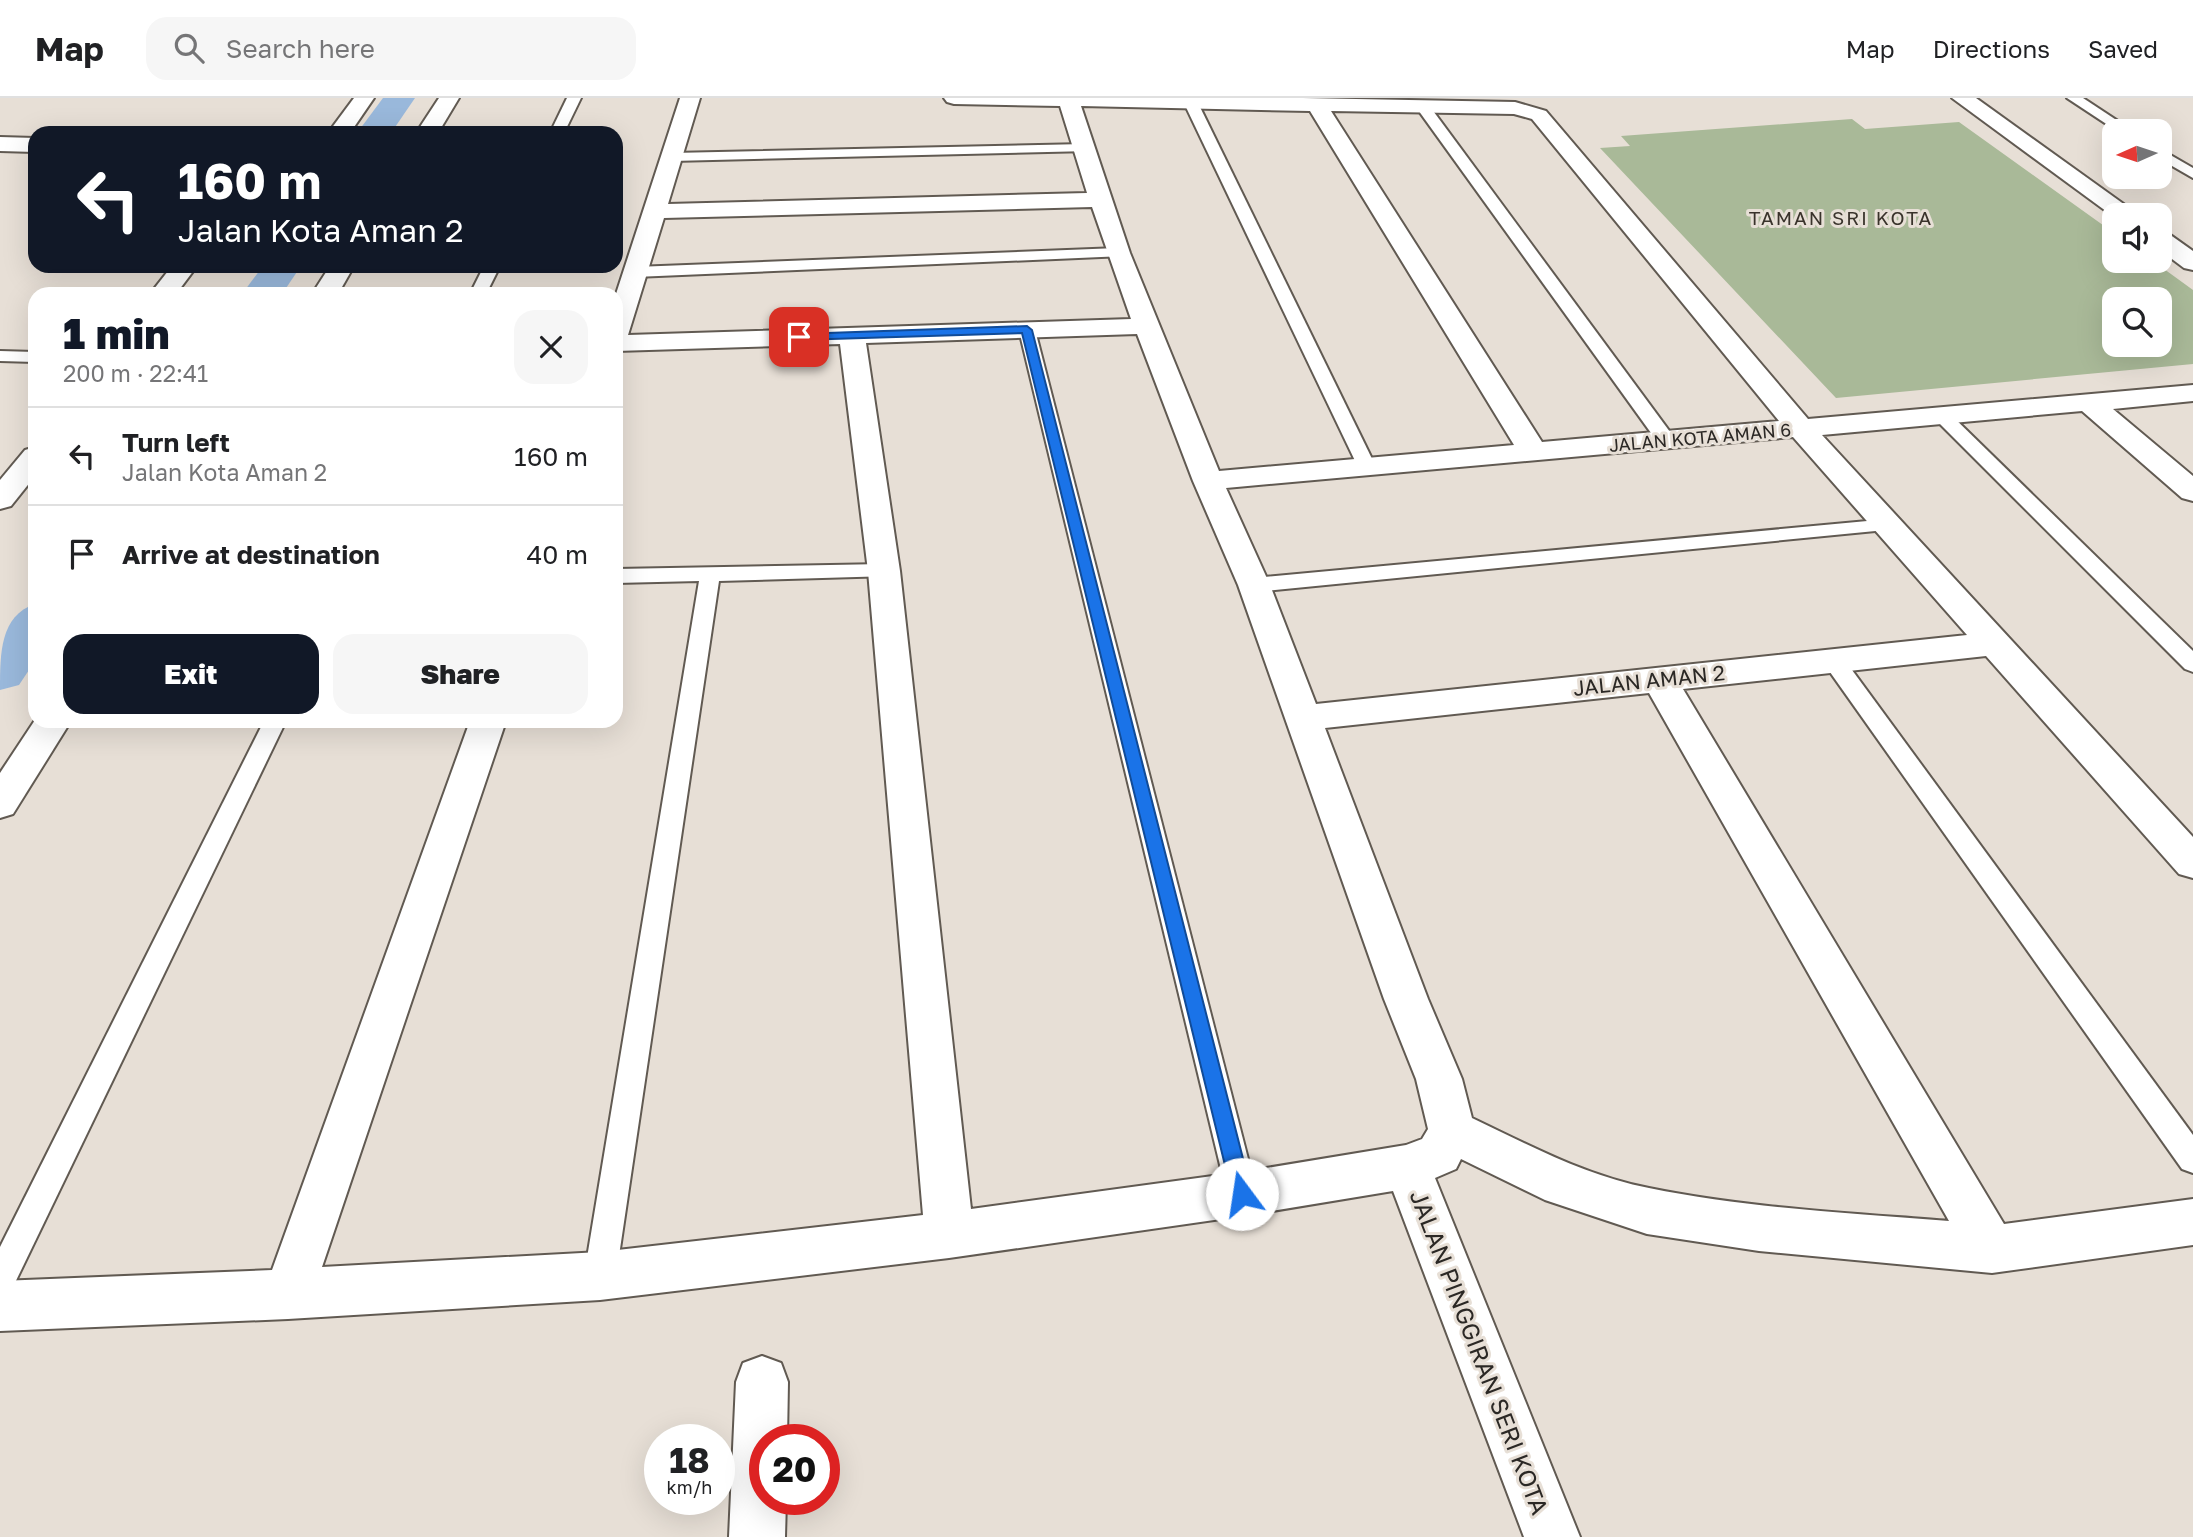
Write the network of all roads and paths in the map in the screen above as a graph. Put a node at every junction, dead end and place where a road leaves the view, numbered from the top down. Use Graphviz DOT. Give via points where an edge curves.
graph roads {
  1 [pos="365,98"];
  2 [pos="449,98"];
  3 [pos="574,98"];
  4 [pos="690,98"];
  5 [pos="954,98"];
  6 [pos="1962,98"];
  7 [pos="2074,98"];
  8 [pos="1069,99"];
  9 [pos="1191,103"];
  10 [pos="1317,105"];
  11 [pos="1423,107"];
  12 [pos="2107,119"];
  13 [pos="344,126"];
  14 [pos="431,126"];
  15 [pos="560,126"];
  16 [pos="0,144"];
  17 [pos="28,145"];
  18 [pos="1084,148"];
  19 [pos="672,157"];
  20 [pos="2172,161"];
  21 [pos="2193,174"];
  22 [pos="1101,200"];
  23 [pos="2110,203"];
  24 [pos="654,211"];
  25 [pos="2172,248"];
  26 [pos="1118,253"];
  27 [pos="2193,263"];
  28 [pos="635,272"];
  29 [pos="180,273"];
  30 [pos="168,287"];
  31 [pos="623,311"];
  32 [pos="1149,326"];
  33 [pos="1027,330"];
  34 [pos="852,335"];
  35 [pos="623,343"];
  36 [pos="0,356"];
  37 [pos="28,357"];
  38 [pos="2193,393"];
  39 [pos="2088,402"];
  40 [pos="1941,415"];
  41 [pos="1800,428"];
  42 [pos="1666,440"];
  43 [pos="1533,452"];
  44 [pos="28,465"];
  45 [pos="1367,467"];
  46 [pos="1208,481"];
  47 [pos="2193,492"];
  48 [pos="0,500"];
  49 [pos="1889,525"];
  50 [pos="884,571"];
  51 [pos="710,574"];
  52 [pos="623,576"];
  53 [pos="1254,585"];
  54 [pos="1996,643"];
  55 [pos="1833,660"];
  56 [pos="2193,664"];
  57 [pos="1659,678"];
  58 [pos="1303,718"];
  59 [pos="49,728"];
  60 [pos="272,728"];
  61 [pos="486,728"];
  62 [pos="0,804"];
  63 [pos="2193,863"];
  64 [pos="1452,1131"];
  65 [pos="2193,1158"];
  66 [pos="1408,1167"];
  67 [pos="1242,1194"];
  68 [pos="2193,1222"];
  69 [pos="949,1235"];
  70 [pos="1992,1249"];
  71 [pos="600,1276"];
  72 [pos="0,1280"];
  73 [pos="288,1294"];
  74 [pos="0,1306"];
  75 [pos="762,1382"];
  76 [pos="757,1537"];
  77 [pos="1552,1537"];
  1 -- 13 [label="street"];
  2 -- 14 [label="street"];
  3 -- 15 [label="lane"];
  4 -- 19 [label="street"];
  5 -- 8 [label="street"];
  6 -- 23 [label="street"];
  7 -- 12 [label="lane"];
  8 -- 9 [label="street"];
  8 -- 18 [label="street"];
  9 -- 10 [label="street"];
  9 -- 45 [label="lane"];
  10 -- 11 [label="street"];
  10 -- 43 [label="street"];
  11 -- 41 [label="street" via="1515,108 1539,116"];
  11 -- 42 [label="lane"];
  16 -- 17 [label="street"];
  18 -- 19 [label="lane"];
  18 -- 22 [label="street"];
  19 -- 24 [label="street"];
  20 -- 21 [label="lane"];
  22 -- 24 [label="street"];
  22 -- 26 [label="street"];
  24 -- 28 [label="street"];
  25 -- 27 [label="street"];
  26 -- 28 [label="lane"];
  26 -- 32 [label="street"];
  28 -- 31 [label="street"];
  29 -- 30 [label="street"];
  32 -- 33 [label="street"];
  32 -- 46 [label="street"];
  33 -- 34 [label="street"];
  33 -- 67 [label="lane"];
  34 -- 35 [label="street"];
  34 -- 50 [label="street"];
  36 -- 37 [label="lane"];
  38 -- 39 [label="street, JALAN KOTA AMAN 6"];
  39 -- 40 [label="street, JALAN KOTA AMAN 6"];
  39 -- 47 [label="street"];
  40 -- 41 [label="street, JALAN KOTA AMAN 6"];
  40 -- 56 [label="lane"];
  41 -- 42 [label="street, JALAN KOTA AMAN 6"];
  41 -- 49 [label="street"];
  42 -- 43 [label="street, JALAN KOTA AMAN 6"];
  43 -- 45 [label="street, JALAN KOTA AMAN 6"];
  44 -- 48 [label="street"];
  45 -- 46 [label="street, JALAN KOTA AMAN 6"];
  46 -- 53 [label="street"];
  49 -- 53 [label="lane"];
  49 -- 54 [label="street"];
  50 -- 51 [label="lane"];
  50 -- 69 [label="street"];
  51 -- 52 [label="lane"];
  51 -- 71 [label="lane"];
  53 -- 58 [label="street"];
  54 -- 55 [label="street, JALAN AMAN 2"];
  54 -- 63 [label="street"];
  55 -- 57 [label="street, JALAN AMAN 2"];
  55 -- 65 [label="lane"];
  57 -- 58 [label="street, JALAN AMAN 2"];
  57 -- 70 [label="street"];
  58 -- 64 [label="street" via="1439,1079"];
  59 -- 62 [label="street"];
  60 -- 72 [label="lane"];
  61 -- 73 [label="street"];
  64 -- 66 [label="street" via="1439,1154"];
  64 -- 70 [label="street" via="1562,1184 1647,1211 1759,1228"];
  66 -- 67 [label="street"];
  66 -- 77 [label="street, JALAN PINGGIRAN SERI KOTA"];
  67 -- 69 [label="street"];
  68 -- 70 [label="street"];
  69 -- 71 [label="street"];
  71 -- 73 [label="street"];
  73 -- 74 [label="street"];
  75 -- 76 [label="street"];
}
